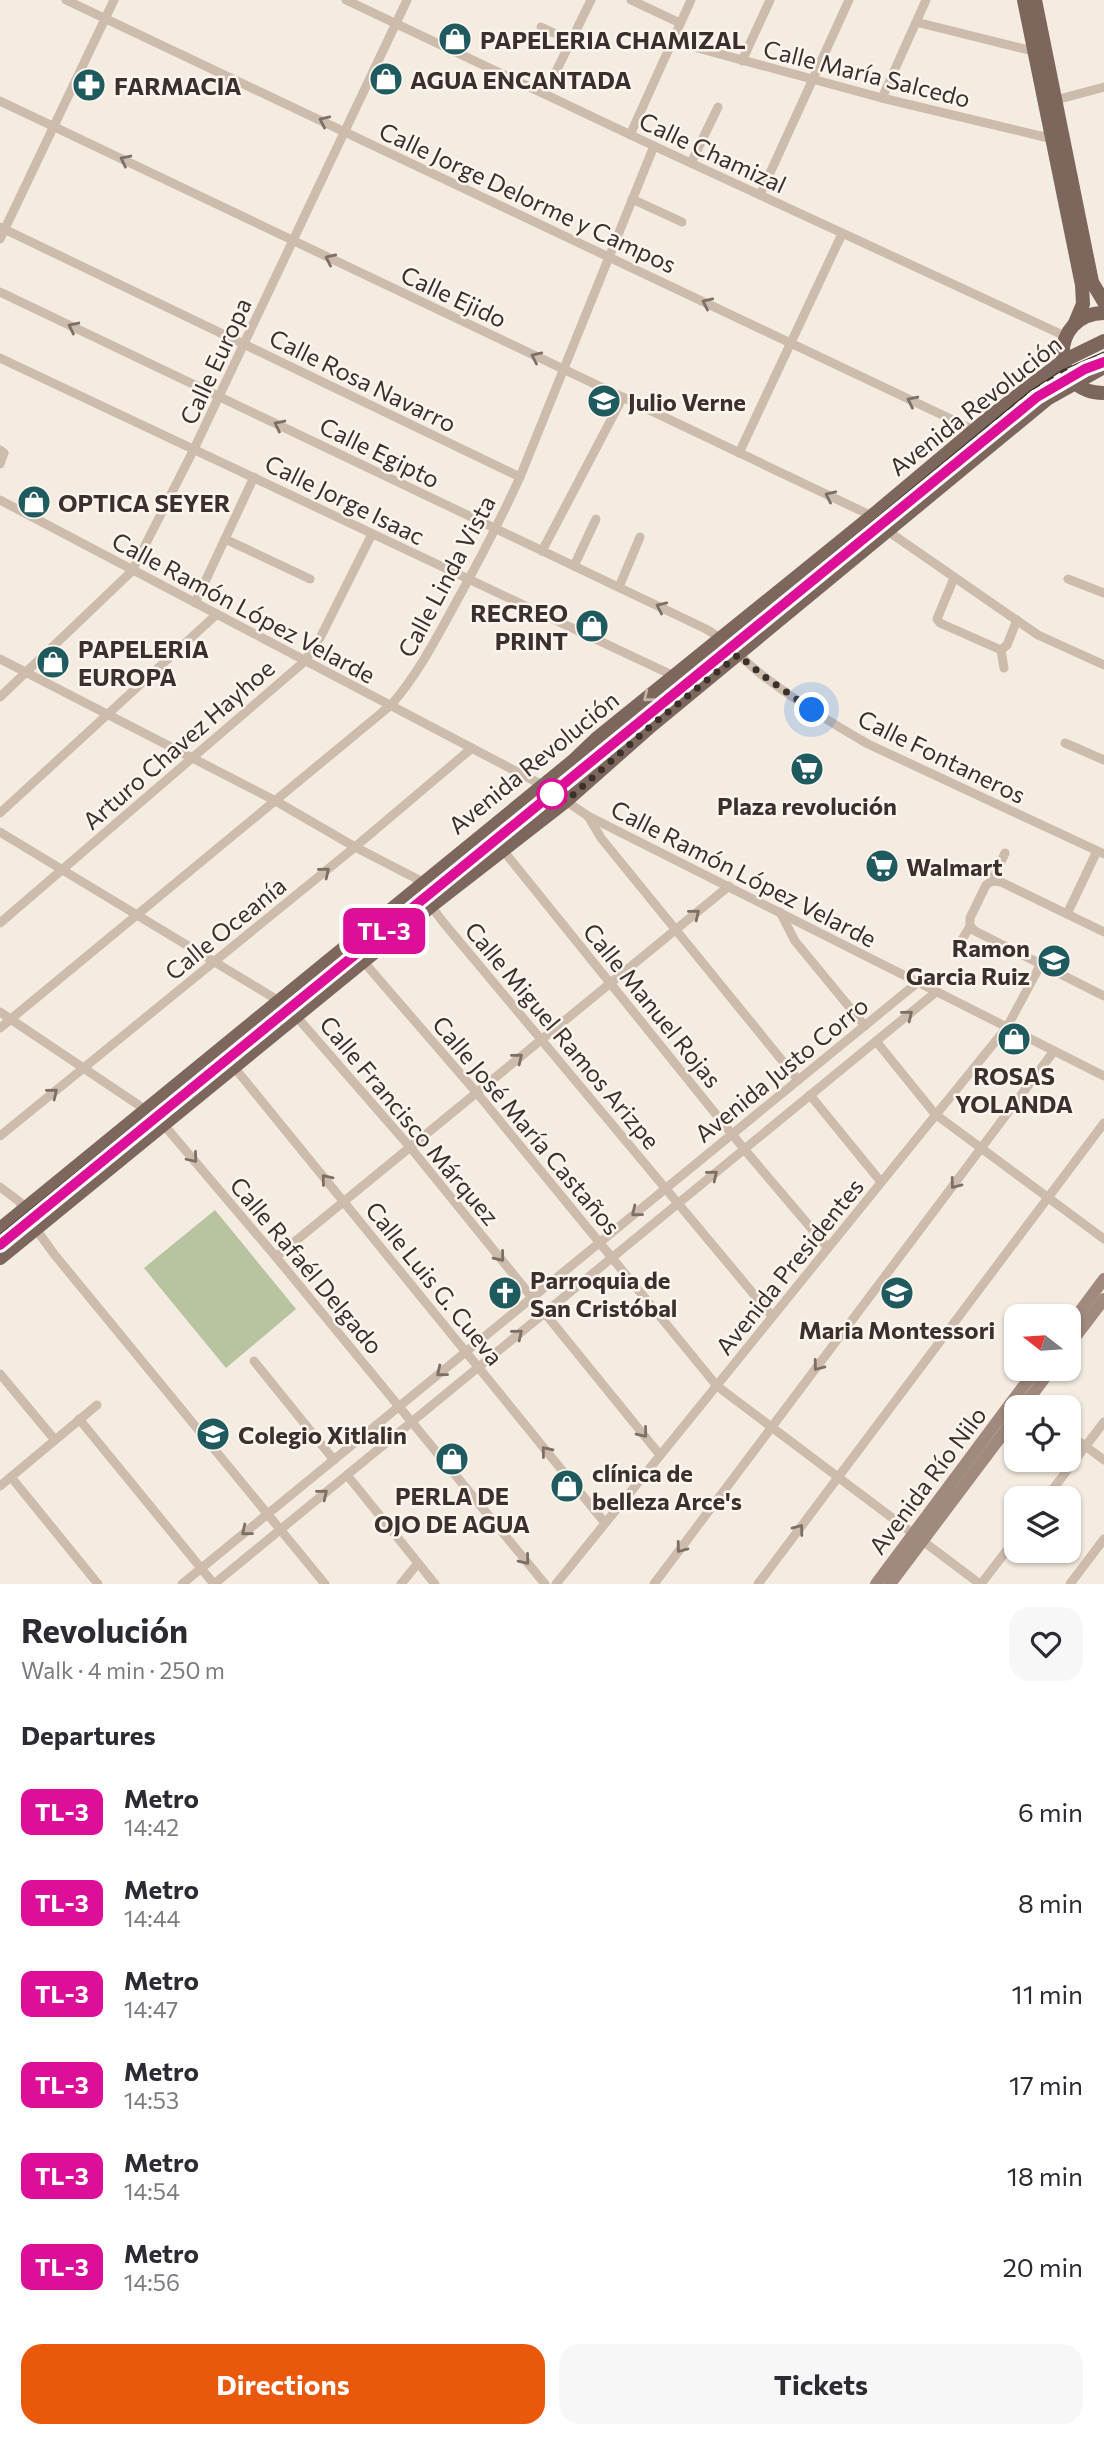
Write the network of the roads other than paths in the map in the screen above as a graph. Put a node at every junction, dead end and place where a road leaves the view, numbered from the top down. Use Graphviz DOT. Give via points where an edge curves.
graph roads {
  1 [pos="66,0"];
  2 [pos="114,0"];
  3 [pos="346,0"];
  4 [pos="407,0"];
  5 [pos="591,0"];
  6 [pos="631,0"];
  7 [pos="691,0"];
  8 [pos="770,0"];
  9 [pos="849,0"];
  10 [pos="926,0"];
  11 [pos="1024,0"];
  12 [pos="1037,4"];
  13 [pos="105,18"];
  14 [pos="916,22"];
  15 [pos="396,23"];
  16 [pos="680,23"];
  17 [pos="541,27"];
  18 [pos="571,41"];
  19 [pos="672,41"];
  20 [pos="1041,53"];
  21 [pos="742,61"];
  22 [pos="813,80"];
  23 [pos="1104,87"];
  24 [pos="545,94"];
  25 [pos="882,98"];
  26 [pos="0,101"];
  27 [pos="1051,102"];
  28 [pos="718,107"];
  29 [pos="53,125"];
  30 [pos="345,131"];
  31 [pos="630,135"];
  32 [pos="1053,139"];
  33 [pos="654,146"];
  34 [pos="691,163"];
  35 [pos="760,195"];
  36 [pos="632,200"];
  37 [pos="682,222"];
  38 [pos="1,232"];
  39 [pos="842,234"];
  40 [pos="292,241"];
  41 [pos="608,257"];
  42 [pos="0,292"];
  43 [pos="1104,302"];
  44 [pos="1104,313"];
  45 [pos="1075,323"];
  46 [pos="1065,336"];
  47 [pos="1104,341"];
  48 [pos="792,343"];
  49 [pos="244,344"];
  50 [pos="0,358"];
  51 [pos="1063,361"];
  52 [pos="1104,367"];
  53 [pos="563,369"];
  54 [pos="1076,383"];
  55 [pos="1102,396"];
  56 [pos="219,397"];
  57 [pos="623,397"];
  58 [pos="974,430"];
  59 [pos="194,449"];
  60 [pos="0,450"];
  61 [pos="739,453"];
  62 [pos="0,464"];
  63 [pos="254,477"];
  64 [pos="520,477"];
  65 [pos="0,500"];
  66 [pos="872,516"];
  67 [pos="596,519"];
  68 [pos="496,529"];
  69 [pos="888,531"];
  70 [pos="372,534"];
  71 [pos="640,537"];
  72 [pos="225,539"];
  73 [pos="542,551"];
  74 [pos="574,566"];
  75 [pos="132,571"];
  76 [pos="954,578"];
  77 [pos="310,579"];
  78 [pos="469,579"];
  79 [pos="1068,579"];
  80 [pos="619,587"];
  81 [pos="1104,593"];
  82 [pos="195,603"];
  83 [pos="217,614"];
  84 [pos="1017,620"];
  85 [pos="721,639"];
  86 [pos="1001,649"];
  87 [pos="738,655"];
  88 [pos="0,659"];
  89 [pos="305,661"];
  90 [pos="1104,665"];
  91 [pos="1004,668"];
  92 [pos="26,672"];
  93 [pos="674,676"];
  94 [pos="0,697"];
  95 [pos="391,705"];
  96 [pos="108,715"];
  97 [pos="1065,743"];
  98 [pos="472,748"];
  99 [pos="192,758"];
  100 [pos="1104,760"];
  101 [pos="542,785"];
  102 [pos="274,800"];
  103 [pos="566,801"];
  104 [pos="0,813"];
  105 [pos="588,816"];
  106 [pos="0,832"];
  107 [pos="355,847"];
  108 [pos="502,849"];
  109 [pos="1005,852"];
  110 [pos="1101,852"];
  111 [pos="62,870"];
  112 [pos="992,881"];
  113 [pos="423,882"];
  114 [pos="729,886"];
  115 [pos="431,906"];
  116 [pos="780,911"];
  117 [pos="135,914"];
  118 [pos="1067,914"];
  119 [pos="0,923"];
  120 [pos="970,926"];
  121 [pos="676,929"];
  122 [pos="1104,932"];
  123 [pos="959,945"];
  124 [pos="213,961"];
  125 [pos="363,961"];
  126 [pos="1041,964"];
  127 [pos="611,983"];
  128 [pos="917,983"];
  129 [pos="936,992"];
  130 [pos="1104,996"];
  131 [pos="279,1001"];
  132 [pos="0,1012"];
  133 [pos="296,1016"];
  134 [pos="11,1020"];
  135 [pos="864,1026"];
  136 [pos="1007,1027"];
  137 [pos="0,1028"];
  138 [pos="542,1039"];
  139 [pos="876,1041"];
  140 [pos="1054,1051"];
  141 [pos="234,1067"];
  142 [pos="83,1068"];
  143 [pos="1104,1076"];
  144 [pos="798,1080"];
  145 [pos="477,1093"];
  146 [pos="810,1095"];
  147 [pos="145,1110"];
  148 [pos="935,1114"];
  149 [pos="1104,1123"];
  150 [pos="164,1125"];
  151 [pos="732,1134"];
  152 [pos="0,1136"];
  153 [pos="410,1147"];
  154 [pos="982,1148"];
  155 [pos="744,1149"];
  156 [pos="881,1182"];
  157 [pos="0,1187"];
  158 [pos="665,1188"];
  159 [pos="1048,1197"];
  160 [pos="344,1201"];
  161 [pos="678,1204"];
  162 [pos="23,1211"];
  163 [pos="36,1228"];
  164 [pos="0,1230"];
  165 [pos="1104,1238"];
  166 [pos="599,1242"];
  167 [pos="828,1248"];
  168 [pos="276,1257"];
  169 [pos="0,1258"];
  170 [pos="612,1258"];
  171 [pos="1104,1279"];
  172 [pos="533,1297"];
  173 [pos="1104,1298"];
  174 [pos="1082,1309"];
  175 [pos="545,1312"];
  176 [pos="772,1316"];
  177 [pos="1082,1328"];
  178 [pos="466,1352"];
  179 [pos="254,1361"];
  180 [pos="478,1367"];
  181 [pos="0,1374"];
  182 [pos="1028,1381"];
  183 [pos="717,1386"];
  184 [pos="97,1405"];
  185 [pos="399,1406"];
  186 [pos="79,1419"];
  187 [pos="412,1422"];
  188 [pos="1104,1422"];
  189 [pos="772,1427"];
  190 [pos="1004,1431"];
  191 [pos="54,1440"];
  192 [pos="1081,1442"];
  193 [pos="1086,1446"];
  194 [pos="660,1455"];
  195 [pos="334,1460"];
  196 [pos="1104,1460"];
  197 [pos="346,1475"];
  198 [pos="10,1477"];
  199 [pos="838,1477"];
  200 [pos="0,1486"];
  201 [pos="1055,1486"];
  202 [pos="268,1514"];
  203 [pos="605,1523"];
  204 [pos="281,1529"];
  205 [pos="918,1538"];
  206 [pos="1104,1539"];
  207 [pos="1004,1554"];
  208 [pos="418,1563"];
  209 [pos="201,1569"];
  210 [pos="98,1584"];
  211 [pos="182,1584"];
  212 [pos="214,1584"];
  213 [pos="325,1584"];
  214 [pos="401,1584"];
  215 [pos="435,1584"];
  216 [pos="545,1584"];
  217 [pos="556,1584"];
  218 [pos="654,1584"];
  219 [pos="758,1584"];
  220 [pos="876,1584"];
  221 [pos="890,1584"];
  222 [pos="980,1584"];
  223 [pos="1070,1584"];
  1 -- 13 [label="street, Calle Jorge Delorme y Campos"];
  2 -- 13 [label="street"];
  3 -- 15 [label="street, Calle Chamizal"];
  4 -- 15 [label="street, Calle Europa"];
  5 -- 18 [label="street"];
  6 -- 16 [label="street"];
  7 -- 16 [label="street"];
  8 -- 21 [label="street"];
  9 -- 22 [label="street"];
  10 -- 14 [label="street"];
  11 -- 20 [label="main road"];
  12 -- 20 [label="main road"];
  13 -- 29 [label="street"];
  30 -- 13 [label="street, Calle Jorge Delorme y Campos, one-way"];
  14 -- 20 [label="street"];
  14 -- 25 [label="street"];
  15 -- 24 [label="street, Calle Chamizal"];
  15 -- 30 [label="street, Calle Europa"];
  16 -- 19 [label="street"];
  17 -- 18 [label="street"];
  18 -- 24 [label="street"];
  19 -- 21 [label="street, Calle María Salcedo"];
  19 -- 31 [label="street"];
  20 -- 27 [label="main road"];
  21 -- 22 [label="street, Calle María Salcedo"];
  22 -- 25 [label="street, Calle María Salcedo"];
  22 -- 35 [label="street"];
  23 -- 27 [label="street"];
  24 -- 31 [label="street, Calle Chamizal"];
  25 -- 32 [label="street, Calle María Salcedo"];
  26 -- 29 [label="street, Calle Ejido"];
  27 -- 32 [label="main road"];
  27 -- 43 [label="main road" via="1092,282"];
  28 -- 34 [label="street"];
  29 -- 38 [label="street"];
  40 -- 29 [label="street, Calle Ejido, one-way"];
  30 -- 40 [label="street, Calle Europa"];
  30 -- 41 [label="street, Calle Jorge Delorme y Campos"];
  31 -- 33 [label="street, Calle Chamizal"];
  32 -- 45 [label="main road" via="1082,285 1083,304"];
  33 -- 34 [label="street, Calle Chamizal"];
  33 -- 36 [label="street, Calle Linda Vista"];
  34 -- 35 [label="street, Calle Chamizal"];
  35 -- 39 [label="street, Calle Chamizal"];
  36 -- 37 [label="street"];
  36 -- 41 [label="street, Calle Linda Vista"];
  38 -- 49 [label="street, Calle Rosa Navarro"];
  39 -- 46 [label="street, Calle Chamizal"];
  39 -- 48 [label="street"];
  40 -- 49 [label="street, Calle Europa"];
  53 -- 40 [label="street, Calle Ejido, one-way"];
  48 -- 41 [label="street, Calle Jorge Delorme y Campos, one-way"];
  41 -- 53 [label="street, Calle Linda Vista"];
  56 -- 42 [label="street, Calle Egipto, one-way"];
  44 -- 45 [label="main road" via="1090,314"];
  45 -- 46 [label="main road"];
  46 -- 51 [label="main road"];
  47 -- 51 [label="main road, Avenida Revolución"];
  58 -- 48 [label="street, Calle Jorge Delorme y Campos, one-way"];
  48 -- 61 [label="street"];
  49 -- 56 [label="street, Calle Europa"];
  49 -- 64 [label="street, Calle Rosa Navarro"];
  50 -- 59 [label="street, Calle Jorge Isaac"];
  51 -- 54 [label="main road"];
  51 -- 58 [label="main road, Avenida Revolución"];
  52 -- 54 [label="main road, Avenida Revolución"];
  53 -- 57 [label="street, Calle Ejido"];
  53 -- 64 [label="street, Calle Linda Vista"];
  54 -- 55 [label="main road"];
  54 -- 69 [label="main road, Avenida Revolución" via="1047,399"];
  56 -- 59 [label="street, Calle Europa"];
  68 -- 56 [label="street, Calle Egipto, one-way"];
  57 -- 61 [label="street, Calle Ejido"];
  57 -- 73 [label="street"];
  58 -- 66 [label="main road, Avenida Revolución"];
  59 -- 63 [label="street, Calle Jorge Isaac"];
  59 -- 75 [label="street, Calle Europa"];
  60 -- 62 [label="street" via="4,453"];
  66 -- 61 [label="street, Calle Ejido, one-way"];
  63 -- 70 [label="street, Calle Jorge Isaac"];
  63 -- 72 [label="street"];
  64 -- 68 [label="street, Calle Linda Vista"];
  65 -- 75 [label="street, Calle Ramón López Velarde"];
  66 -- 69 [label="street, Calle Ejido"];
  66 -- 85 [label="main road, Avenida Revolución"];
  67 -- 74 [label="street"];
  68 -- 73 [label="street, Calle Egipto"];
  68 -- 78 [label="street, Calle Linda Vista"];
  69 -- 76 [label="street, Calle Ejido"];
  69 -- 87 [label="main road, Avenida Revolución"];
  70 -- 78 [label="street, Calle Jorge Isaac"];
  70 -- 89 [label="street, Arturo Chavez Hayhoe"];
  71 -- 80 [label="street"];
  72 -- 77 [label="street"];
  72 -- 82 [label="street"];
  73 -- 74 [label="street, Calle Egipto"];
  74 -- 80 [label="street, Calle Egipto"];
  75 -- 82 [label="street, Calle Ramón López Velarde"];
  75 -- 92 [label="street, Calle Europa"];
  76 -- 84 [label="street, Calle Ejido"];
  76 -- 86 [label="street" via="937,619"];
  78 -- 93 [label="street, Calle Jorge Isaac"];
  78 -- 95 [label="street, Calle Linda Vista" via="428,655"];
  79 -- 81 [label="street"];
  85 -- 80 [label="street, Calle Egipto, one-way"];
  82 -- 83 [label="street, Calle Ramón López Velarde"];
  83 -- 89 [label="street, Calle Ramón López Velarde"];
  83 -- 96 [label="street"];
  84 -- 86 [label="street"];
  84 -- 90 [label="street, Calle Ejido" via="1038,635"];
  85 -- 87 [label="street, Calle Egipto"];
  85 -- 93 [label="main road, Avenida Revolución"];
  86 -- 91 [label="street"];
  87 -- 103 [label="main road, Avenida Revolución"];
  87 -- 110 [label="street, Calle Fontaneros" via="774,684 868,744"];
  88 -- 92 [label="street"];
  89 -- 95 [label="street, Calle Ramón López Velarde"];
  89 -- 99 [label="street, Arturo Chavez Hayhoe"];
  92 -- 94 [label="street, Calle Europa"];
  92 -- 96 [label="street"];
  93 -- 101 [label="main road, Avenida Revolución, one-way"];
  95 -- 98 [label="street, Calle Ramón López Velarde"];
  95 -- 102 [label="street, Calle Linda Vista"];
  96 -- 99 [label="street"];
  96 -- 104 [label="street"];
  97 -- 100 [label="street"];
  98 -- 101 [label="street, Calle Ramón López Velarde"];
  98 -- 107 [label="street, Calle Oceanía"];
  99 -- 102 [label="street"];
  99 -- 111 [label="street, Arturo Chavez Hayhoe"];
  101 -- 103 [label="street, Calle Ramón López Velarde"];
  101 -- 113 [label="main road, Avenida Revolución"];
  102 -- 107 [label="street"];
  102 -- 117 [label="street, Calle Linda Vista"];
  103 -- 105 [label="street, Calle Ramón López Velarde"];
  103 -- 108 [label="main road, Avenida Revolución"];
  105 -- 114 [label="street, Calle Ramón López Velarde"];
  105 -- 121 [label="street"];
  106 -- 111 [label="street, Calle Francisco Márquez"];
  107 -- 113 [label="street"];
  124 -- 107 [label="street, Calle Oceanía, one-way"];
  108 -- 115 [label="main road, Avenida Revolución"];
  108 -- 127 [label="street, Calle Manuel Rojas"];
  109 -- 112 [label="street"];
  110 -- 118 [label="street"];
  111 -- 117 [label="street, Calle Francisco Márquez"];
  111 -- 119 [label="street, Arturo Chavez Hayhoe"];
  112 -- 118 [label="street"];
  112 -- 120 [label="street" via="986,885"];
  113 -- 115 [label="street, Calle Miguel Ramos Arizpe"];
  113 -- 131 [label="main road, Avenida Revolución"];
  114 -- 116 [label="street, Calle Ramón López Velarde"];
  121 -- 114 [label="street, one-way"];
  115 -- 125 [label="main road, Avenida Revolución"];
  115 -- 138 [label="street, Calle Miguel Ramos Arizpe"];
  116 -- 128 [label="street, Calle Ramón López Velarde"];
  116 -- 135 [label="street" via="795,941"];
  117 -- 124 [label="street, Calle Francisco Márquez"];
  117 -- 134 [label="street, Calle Linda Vista"];
  118 -- 122 [label="street"];
  120 -- 123 [label="street"];
  120 -- 126 [label="street"];
  121 -- 127 [label="street"];
  121 -- 144 [label="street"];
  124 -- 131 [label="street, Calle Francisco Márquez"];
  124 -- 142 [label="street, Calle Oceanía"];
  125 -- 133 [label="main road, Avenida Revolución"];
  125 -- 145 [label="street, Calle José María Castaños"];
  126 -- 130 [label="street"];
  126 -- 136 [label="street, Avenida Presidentes"];
  127 -- 138 [label="street"];
  127 -- 151 [label="street, Calle Manuel Rojas"];
  128 -- 129 [label="street, Calle Ramón López Velarde"];
  128 -- 135 [label="street, Avenida Justo Corro"];
  129 -- 136 [label="street, Calle Ramón López Velarde"];
  139 -- 129 [label="street, Avenida Justo Corro, one-way"];
  131 -- 133 [label="street, Calle Francisco Márquez"];
  131 -- 147 [label="main road, Avenida Revolución"];
  132 -- 134 [label="street, Calle Rafaél Delgado"];
  133 -- 141 [label="main road, Avenida Revolución"];
  133 -- 153 [label="street, Calle Francisco Márquez"];
  134 -- 137 [label="street, Calle Linda Vista"];
  134 -- 142 [label="street, Calle Rafaél Delgado"];
  135 -- 144 [label="street, Avenida Justo Corro"];
  136 -- 140 [label="street, Calle Ramón López Velarde"];
  136 -- 148 [label="street, Avenida Presidentes"];
  145 -- 138 [label="street, one-way"];
  138 -- 158 [label="street, Calle Miguel Ramos Arizpe"];
  139 -- 146 [label="street, Avenida Justo Corro"];
  139 -- 148 [label="street"];
  140 -- 143 [label="street, Calle Ramón López Velarde"];
  140 -- 154 [label="street"];
  141 -- 150 [label="main road, Avenida Revolución"];
  160 -- 141 [label="street, Calle Luis G. Cueva, one-way"];
  142 -- 147 [label="street, Calle Rafaél Delgado"];
  152 -- 142 [label="street, Calle Oceanía, one-way"];
  144 -- 151 [label="street, Avenida Justo Corro"];
  145 -- 153 [label="street"];
  145 -- 166 [label="street, Calle José María Castaños"];
  146 -- 155 [label="street, Avenida Justo Corro"];
  146 -- 156 [label="street"];
  147 -- 150 [label="street, Calle Rafaél Delgado"];
  147 -- 162 [label="main road, Avenida Revolución"];
  148 -- 154 [label="street"];
  148 -- 156 [label="street, Avenida Presidentes"];
  149 -- 159 [label="street"];
  150 -- 163 [label="main road, Avenida Revolución"];
  150 -- 168 [label="street, Calle Rafaél Delgado, one-way"];
  151 -- 155 [label="street, Calle Manuel Rojas"];
  151 -- 158 [label="street, Avenida Justo Corro"];
  153 -- 160 [label="street"];
  153 -- 172 [label="street, Calle Francisco Márquez, one-way"];
  154 -- 159 [label="street"];
  154 -- 189 [label="street, one-way"];
  161 -- 155 [label="street, Avenida Justo Corro, one-way"];
  155 -- 167 [label="street, Calle Manuel Rojas"];
  156 -- 167 [label="street, Avenida Presidentes"];
  157 -- 162 [label="street" via="20,1202"];
  158 -- 161 [label="street, Calle Miguel Ramos Arizpe"];
  158 -- 166 [label="street, Avenida Justo Corro, one-way"];
  159 -- 165 [label="street"];
  159 -- 199 [label="street"];
  160 -- 168 [label="street"];
  160 -- 178 [label="street, Calle Luis G. Cueva"];
  161 -- 170 [label="street, Avenida Justo Corro"];
  161 -- 176 [label="street, Calle Miguel Ramos Arizpe"];
  162 -- 163 [label="street"];
  162 -- 164 [label="main road, Avenida Revolución"];
  163 -- 169 [label="main road, Avenida Revolución"];
  163 -- 202 [label="street"];
  166 -- 170 [label="street, Calle José María Castaños"];
  166 -- 172 [label="street, Avenida Justo Corro"];
  167 -- 176 [label="street, Avenida Presidentes"];
  168 -- 185 [label="street, Calle Rafaél Delgado"];
  170 -- 175 [label="street, Avenida Justo Corro"];
  170 -- 183 [label="street, Calle José María Castaños"];
  171 -- 174 [label="main road"];
  172 -- 175 [label="street, Calle Francisco Márquez"];
  172 -- 178 [label="street, Avenida Justo Corro"];
  173 -- 177 [label="main road"];
  180 -- 175 [label="street, Avenida Justo Corro, one-way"];
  175 -- 194 [label="street, Calle Francisco Márquez, one-way"];
  176 -- 183 [label="street, Avenida Presidentes"];
  178 -- 180 [label="street, Calle Luis G. Cueva"];
  178 -- 185 [label="street, Avenida Justo Corro, one-way"];
  179 -- 195 [label="street"];
  180 -- 187 [label="street, Avenida Justo Corro"];
  203 -- 180 [label="street, Calle Luis G. Cueva, one-way"];
  181 -- 191 [label="street"];
  182 -- 205 [label="main road, Avenida Río Nilo"];
  183 -- 189 [label="street, Calle José María Castaños"];
  183 -- 194 [label="street, Avenida Presidentes"];
  184 -- 186 [label="street"];
  185 -- 187 [label="street, Calle Rafaél Delgado"];
  185 -- 195 [label="street, Avenida Justo Corro"];
  186 -- 191 [label="street"];
  186 -- 209 [label="street"];
  187 -- 197 [label="street, Avenida Justo Corro"];
  187 -- 216 [label="street, Calle Rafaél Delgado, one-way"];
  188 -- 193 [label="street"];
  189 -- 199 [label="street, Calle José María Castaños"];
  189 -- 218 [label="street, one-way"];
  190 -- 205 [label="main road, Avenida Río Nilo"];
  191 -- 198 [label="street"];
  192 -- 193 [label="street"];
  193 -- 196 [label="street"];
  193 -- 201 [label="street"];
  194 -- 203 [label="street, Avenida Presidentes"];
  195 -- 202 [label="street, Avenida Justo Corro"];
  204 -- 197 [label="street, Avenida Justo Corro, one-way"];
  197 -- 208 [label="street"];
  198 -- 200 [label="street"];
  198 -- 210 [label="street"];
  199 -- 205 [label="street, Calle José María Castaños"];
  219 -- 199 [label="street, one-way"];
  202 -- 204 [label="street"];
  202 -- 209 [label="street, Avenida Justo Corro, one-way"];
  203 -- 217 [label="street, Avenida Presidentes"];
  204 -- 212 [label="street, Avenida Justo Corro"];
  204 -- 213 [label="street"];
  205 -- 220 [label="main road, Avenida Río Nilo"];
  205 -- 221 [label="main road, Avenida Río Nilo"];
  205 -- 222 [label="street, Calle José María Castaños"];
  206 -- 223 [label="street"];
  207 -- 222 [label="street"];
  208 -- 214 [label="street"];
  208 -- 215 [label="street"];
  209 -- 211 [label="street, Avenida Justo Corro"];
  209 -- 212 [label="street"];
}
